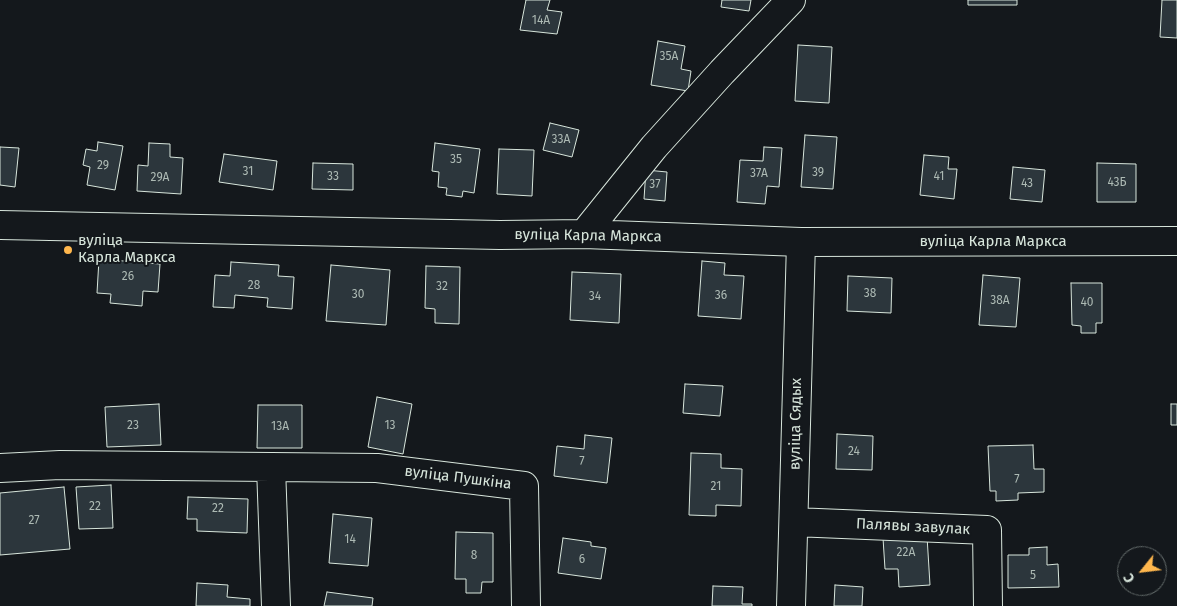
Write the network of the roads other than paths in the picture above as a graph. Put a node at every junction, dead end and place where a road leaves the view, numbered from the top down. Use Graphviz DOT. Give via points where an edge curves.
graph roads {
  1 [pos="791,0"];
  2 [pos="0,224"];
  3 [pos="584,234"];
  4 [pos="1177,241"];
  5 [pos="801,242"];
  6 [pos="271,467"];
  7 [pos="0,468"];
  8 [pos="794,522"];
  9 [pos="276,606"];
  10 [pos="526,606"];
  11 [pos="791,606"];
  12 [pos="988,606"];
  1 -- 3 [label="street" via="654,146"];
  2 -- 3 [label="street, вуліца Карла Маркса" via="490,235"];
  3 -- 5 [label="street, вуліца Карла Маркса"];
  4 -- 5 [label="street, вуліца Карла Маркса"];
  5 -- 8 [label="street, вуліца Сядых"];
  6 -- 7 [label="street, вуліца Пушкіна" via="60,465"];
  6 -- 9 [label="street"];
  6 -- 10 [label="street, вуліца Пушкіна" via="377,468 524,486"];
  8 -- 11 [label="street, вуліца Сядых"];
  8 -- 12 [label="street, Палявы завулак" via="986,530"];
}
